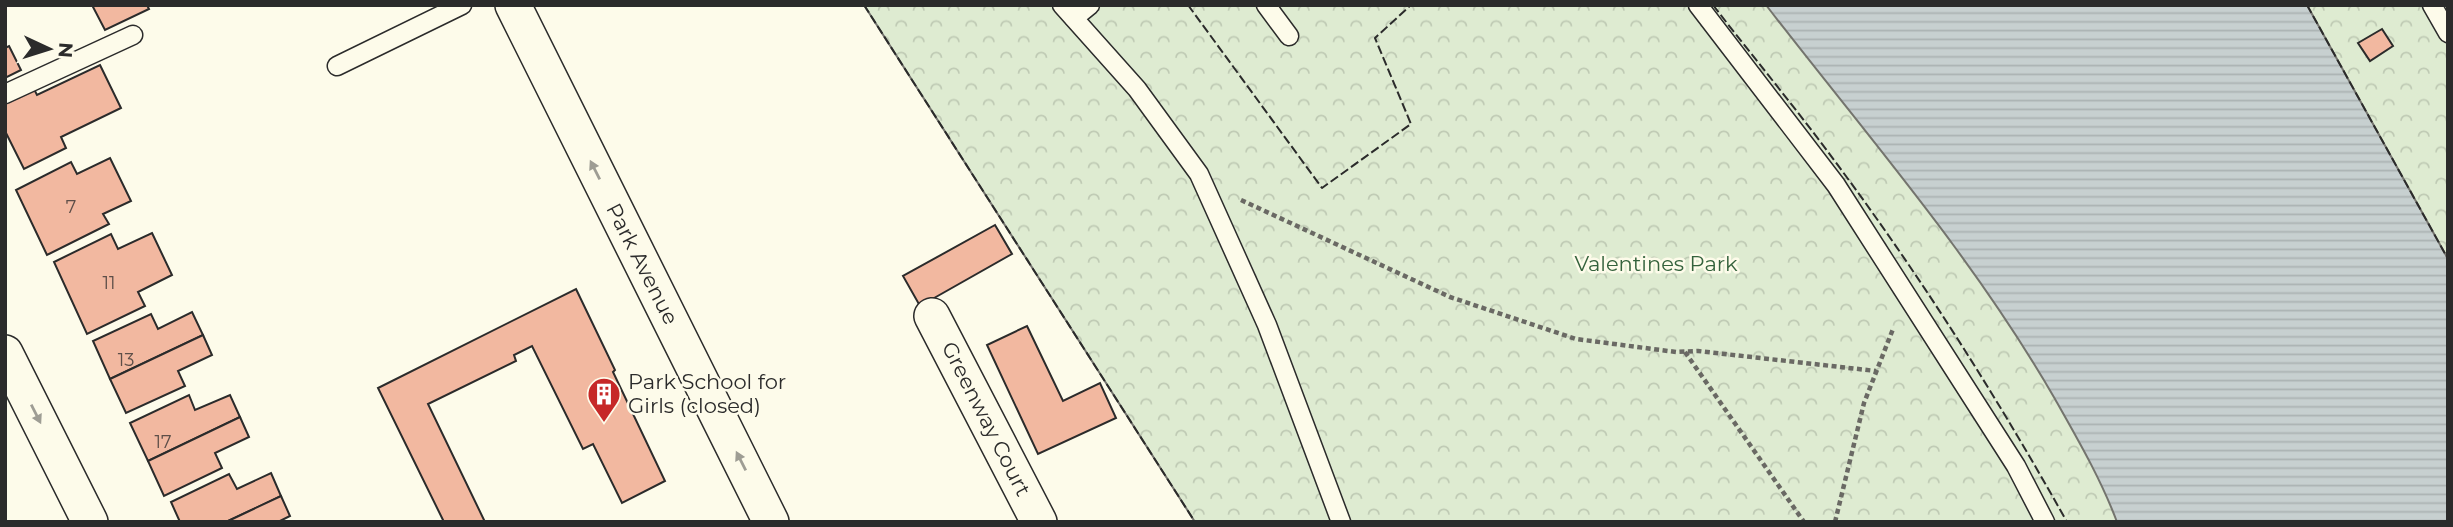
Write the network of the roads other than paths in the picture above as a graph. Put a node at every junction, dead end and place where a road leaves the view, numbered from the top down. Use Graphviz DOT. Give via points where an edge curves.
graph roads {
  1 [pos="462,5"];
  2 [pos="513,5"];
  3 [pos="1090,5"];
  4 [pos="1266,5"];
  5 [pos="1698,5"];
  6 [pos="2432,5"];
  7 [pos="1068,12"];
  8 [pos="2448,33"];
  9 [pos="134,35"];
  10 [pos="1289,36"];
  11 [pos="337,66"];
  12 [pos="5,94"];
  13 [pos="932,316"];
  14 [pos="5,353"];
  15 [pos="90,522"];
  16 [pos="771,522"];
  17 [pos="1039,522"];
  18 [pos="1341,522"];
  19 [pos="2045,522"];
  1 -- 11 [label="lane"];
  16 -- 2 [label="street, Park Avenue, one-way"];
  3 -- 7 [label="lane"];
  4 -- 10 [label="lane"];
  5 -- 19 [label="lane" via="1836,185 2016,466"];
  6 -- 8 [label="lane"];
  7 -- 18 [label="lane" via="1137,89 1199,174 1268,325"];
  9 -- 12 [label="lane"];
  13 -- 17 [label="street, Greenway Court"];
  14 -- 15 [label="street, one-way"];
}
